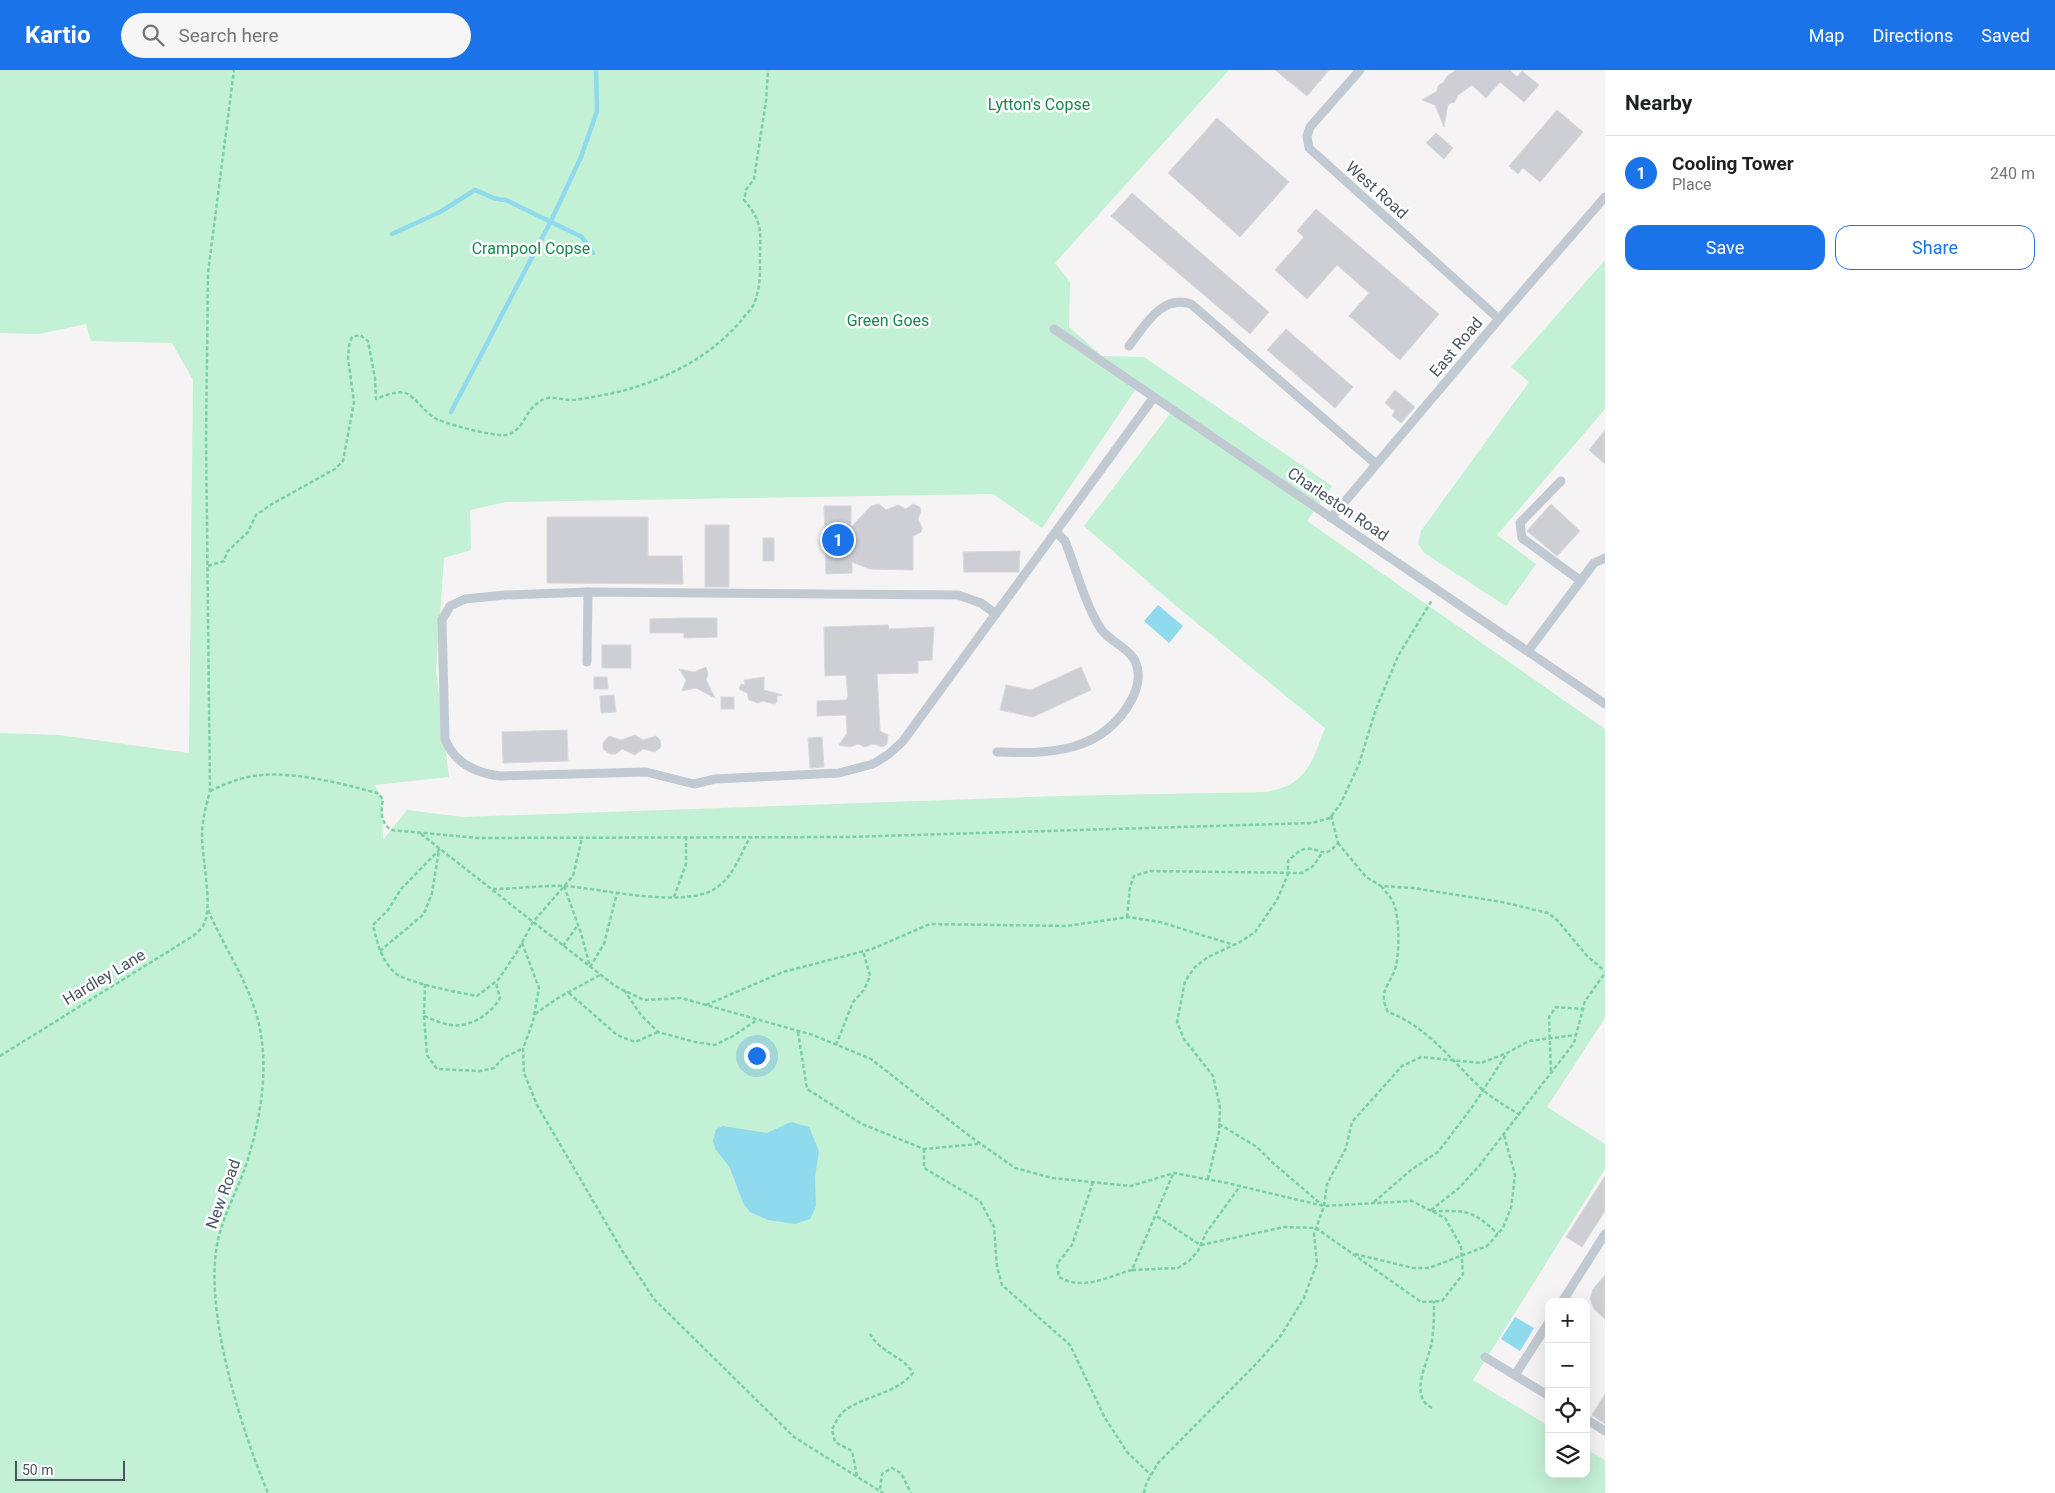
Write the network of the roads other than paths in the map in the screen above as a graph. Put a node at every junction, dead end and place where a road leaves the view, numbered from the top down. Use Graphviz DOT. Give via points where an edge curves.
graph roads {
  1 [pos="1360,70"];
  2 [pos="1605,197"];
  3 [pos="1499,319"];
  4 [pos="1054,329"];
  5 [pos="1129,346"];
  6 [pos="1154,397"];
  7 [pos="1376,464"];
  8 [pos="1561,481"];
  9 [pos="1331,518"];
  10 [pos="1056,532"];
  11 [pos="1605,558"];
  12 [pos="1581,581"];
  13 [pos="588,592"];
  14 [pos="996,614"];
  15 [pos="1528,652"];
  16 [pos="587,662"];
  17 [pos="1605,704"];
  18 [pos="997,752"];
  19 [pos="1605,1234"];
  20 [pos="1565,1298"];
  21 [pos="1545,1328"];
  22 [pos="1485,1357"];
  23 [pos="1515,1375"];
  24 [pos="1545,1394"];
  25 [pos="1590,1422"];
  26 [pos="1605,1431"];
  1 -- 3 [label="lane, West Road" via="1310,127 1307,136 1309,148"];
  2 -- 3 [label="lane, East Road"];
  3 -- 7 [label="lane, East Road"];
  4 -- 6 [label="lane, Charleston Road"];
  5 -- 7 [label="lane" via="1160,308 1180,302 1191,304"];
  6 -- 9 [label="lane, Charleston Road"];
  6 -- 10 [label="lane"];
  7 -- 9 [label="lane, East Road"];
  8 -- 12 [label="lane" via="1520,523 1520,533 1522,538"];
  9 -- 15 [label="lane, Charleston Road"];
  10 -- 14 [label="lane"];
  10 -- 18 [label="lane" via="1065,541 1100,627 1134,660 1138,685 1118,722 1089,741 1064,750 1031,754"];
  11 -- 12 [label="lane" via="1594,563"];
  12 -- 15 [label="lane"];
  13 -- 14 [label="lane" via="958,594 981,603"];
  13 -- 14 [label="lane" via="471,598 456,602 444,612 445,739 453,754 466,765 500,776 646,772 694,784 715,779 856,770 881,759 903,741"];
  13 -- 16 [label="lane"];
  15 -- 17 [label="lane, Charleston Road"];
  19 -- 20 [label="lane"];
  21 -- 23 [label="lane"];
  22 -- 23 [label="lane"];
  23 -- 24 [label="lane"];
  25 -- 26 [label="lane"];
}
